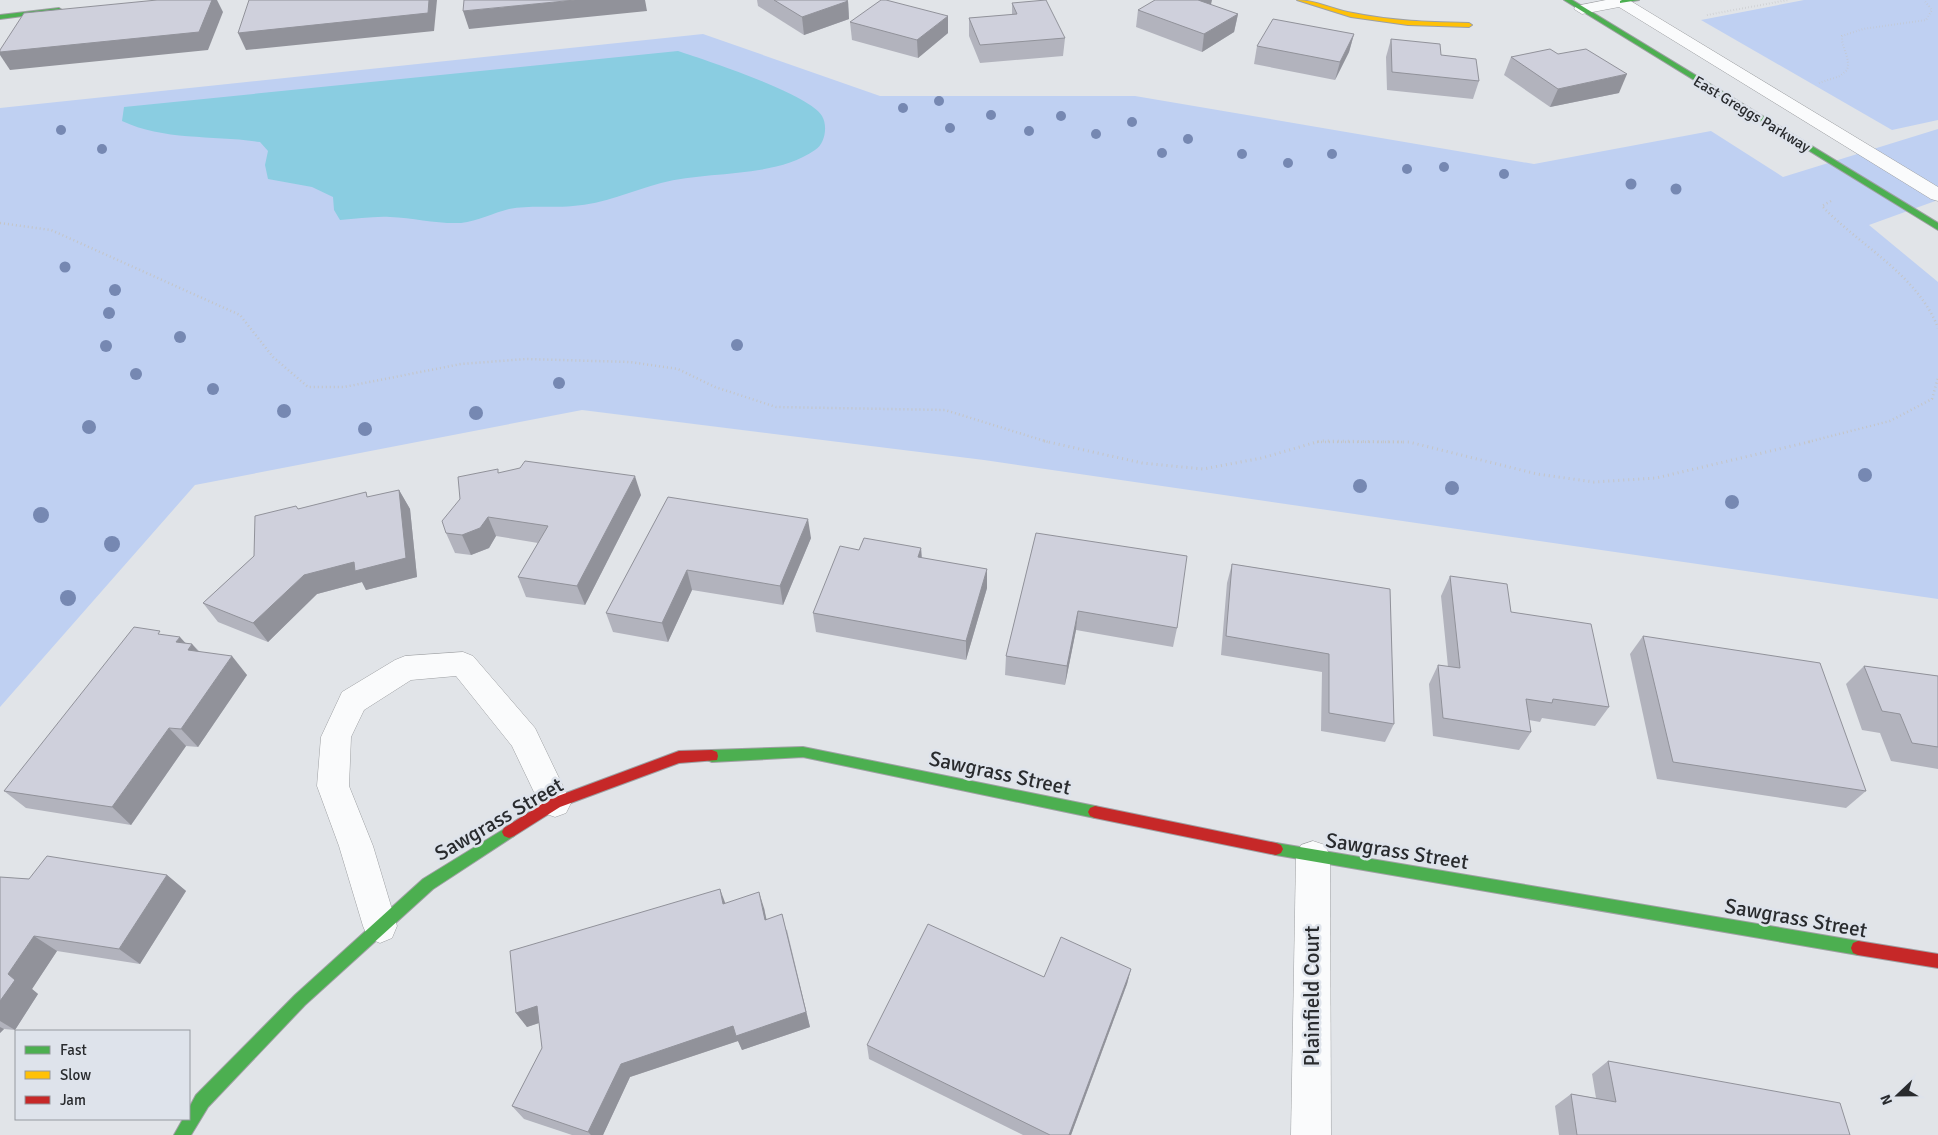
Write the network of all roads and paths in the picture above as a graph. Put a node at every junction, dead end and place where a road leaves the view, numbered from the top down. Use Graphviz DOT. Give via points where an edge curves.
graph roads {
  1 [pos="1300,0"];
  2 [pos="1567,0"];
  3 [pos="1788,0"];
  4 [pos="1924,0"];
  5 [pos="1625,1"];
  6 [pos="1582,9"];
  7 [pos="68,10"];
  8 [pos="1702,16"];
  9 [pos="0,17"];
  10 [pos="1469,25"];
  11 [pos="1812,85"];
  12 [pos="1938,195"];
  13 [pos="1836,199"];
  14 [pos="0,223"];
  15 [pos="1938,227"];
  16 [pos="1938,328"];
  17 [pos="1938,378"];
  18 [pos="555,803"];
  19 [pos="1313,856"];
  20 [pos="380,926"];
  21 [pos="1938,961"];
  22 [pos="182,1135"];
  23 [pos="1311,1135"];
  1 -- 10 [label="street" via="1351,15 1408,23"];
  2 -- 6 [label="street, East Greggs Parkway"];
  3 -- 8 [label="path"];
  4 -- 11 [label="path" via="1932,10 1926,20 1896,27 1873,26 1842,36 1841,44 1848,60 1847,71 1841,78"];
  5 -- 6 [label="street"];
  5 -- 12 [label="street, East Greggs Parkway"];
  6 -- 15 [label="street, East Greggs Parkway"];
  7 -- 9 [label="street"];
  13 -- 16 [label="path" via="1822,206 1838,224 1918,290"];
  14 -- 17 [label="path" via="51,230 240,315 273,357 308,387 344,387 460,364 526,358 630,362 678,370 715,387 776,407 945,410 1048,442 1142,463 1203,469 1262,458 1320,441 1409,442 1537,474 1594,482 1656,478 1890,421 1932,400"];
  18 -- 19 [label="street, Sawgrass Street" via="679,757 804,752"];
  18 -- 20 [label="street, Sawgrass Street" via="428,884"];
  18 -- 20 [label="street" via="524,737 463,664 405,668 353,701 336,737 333,786 356,846"];
  19 -- 21 [label="street, Sawgrass Street"];
  19 -- 23 [label="street, Plainfield Court"];
  20 -- 22 [label="street, Sawgrass Street" via="300,1000 202,1101"];
}
